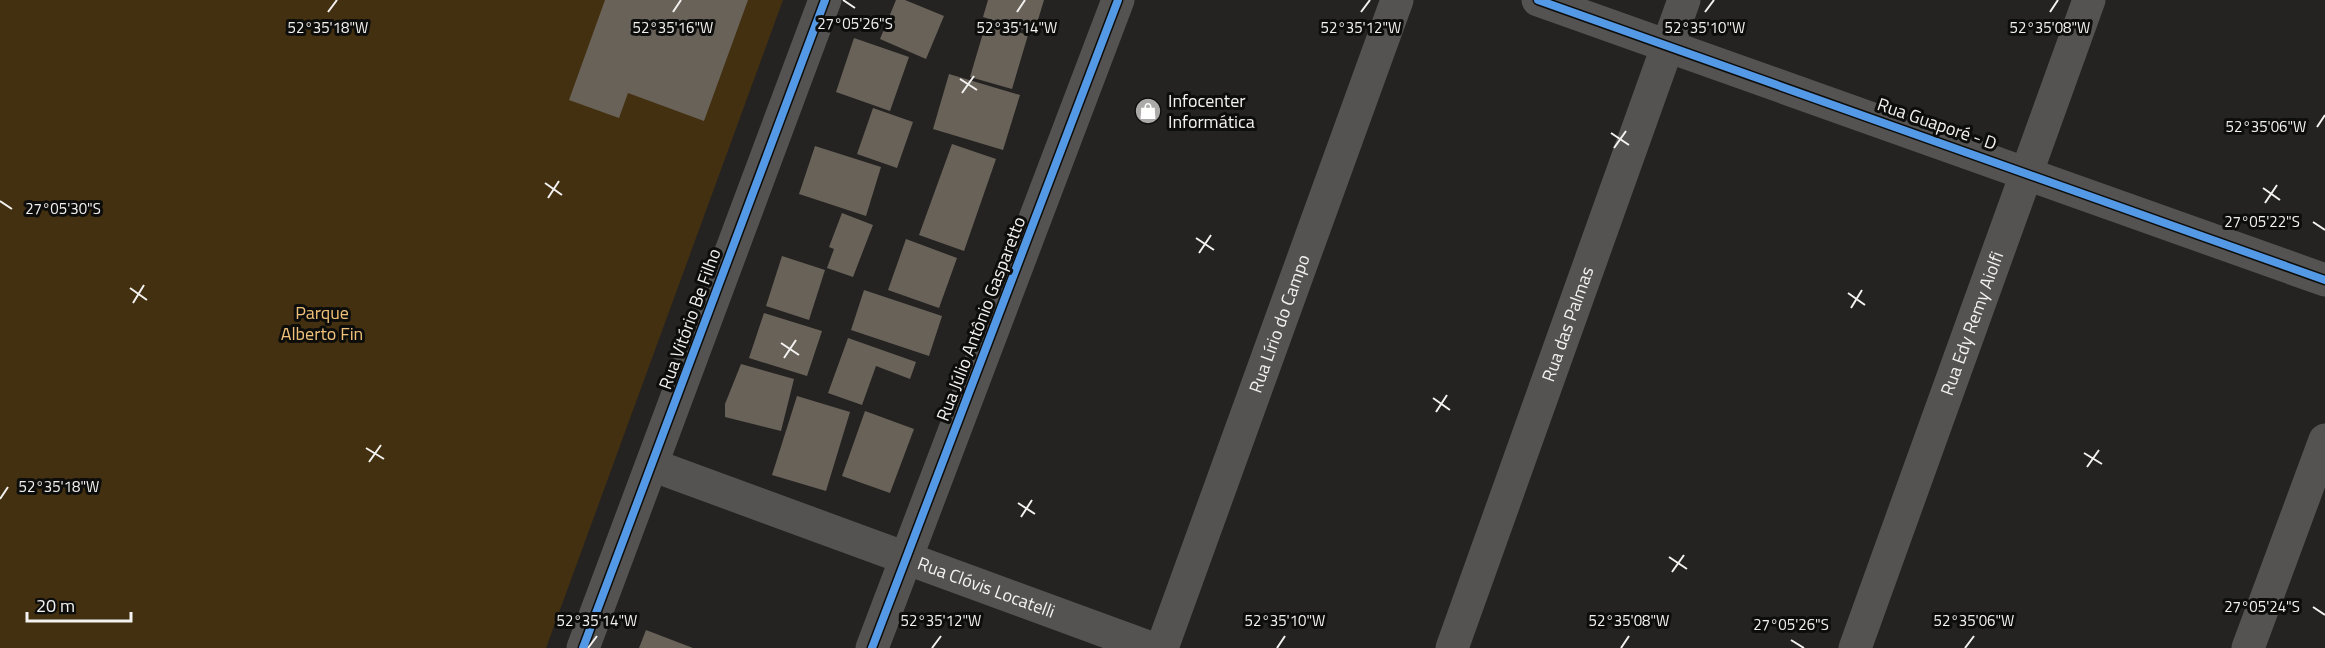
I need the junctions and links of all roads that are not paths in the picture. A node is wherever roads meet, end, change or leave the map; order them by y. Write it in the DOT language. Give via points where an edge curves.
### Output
graph roads {
  1 [pos="825,0"];
  2 [pos="1118,0"];
  3 [pos="1397,0"];
  4 [pos="1538,0"];
  5 [pos="1684,0"];
  6 [pos="2089,0"];
  7 [pos="1668,46"];
  8 [pos="2027,172"];
  9 [pos="2325,280"];
  10 [pos="2325,440"];
  11 [pos="652,465"];
  12 [pos="906,558"];
  13 [pos="584,648"];
  14 [pos="872,648"];
  15 [pos="1151,648"];
  16 [pos="1162,648"];
  17 [pos="1452,648"];
  18 [pos="1855,648"];
  19 [pos="2248,648"];
  1 -- 11 [label="street, Rua Vitório Be Filho"];
  2 -- 12 [label="street, Rua Júlio Antônio Gasparetto"];
  3 -- 16 [label="street, Rua Lírio do Campo"];
  4 -- 7 [label="street, Rua Guaporé - D"];
  5 -- 7 [label="street, Rua das Palmas"];
  6 -- 8 [label="street, Rua Edy Remy Aiolfi"];
  7 -- 8 [label="street, Rua Guaporé - D"];
  7 -- 17 [label="street, Rua das Palmas"];
  8 -- 9 [label="street, Rua Guaporé - D"];
  8 -- 18 [label="street, Rua Edy Remy Aiolfi"];
  10 -- 19 [label="street"];
  11 -- 12 [label="street, Rua Clóvis Locatelli"];
  11 -- 13 [label="street, Rua Vitório Be Filho"];
  12 -- 14 [label="street, Rua Júlio Antônio Gasparetto"];
  12 -- 15 [label="street, Rua Clóvis Locatelli"];
}
